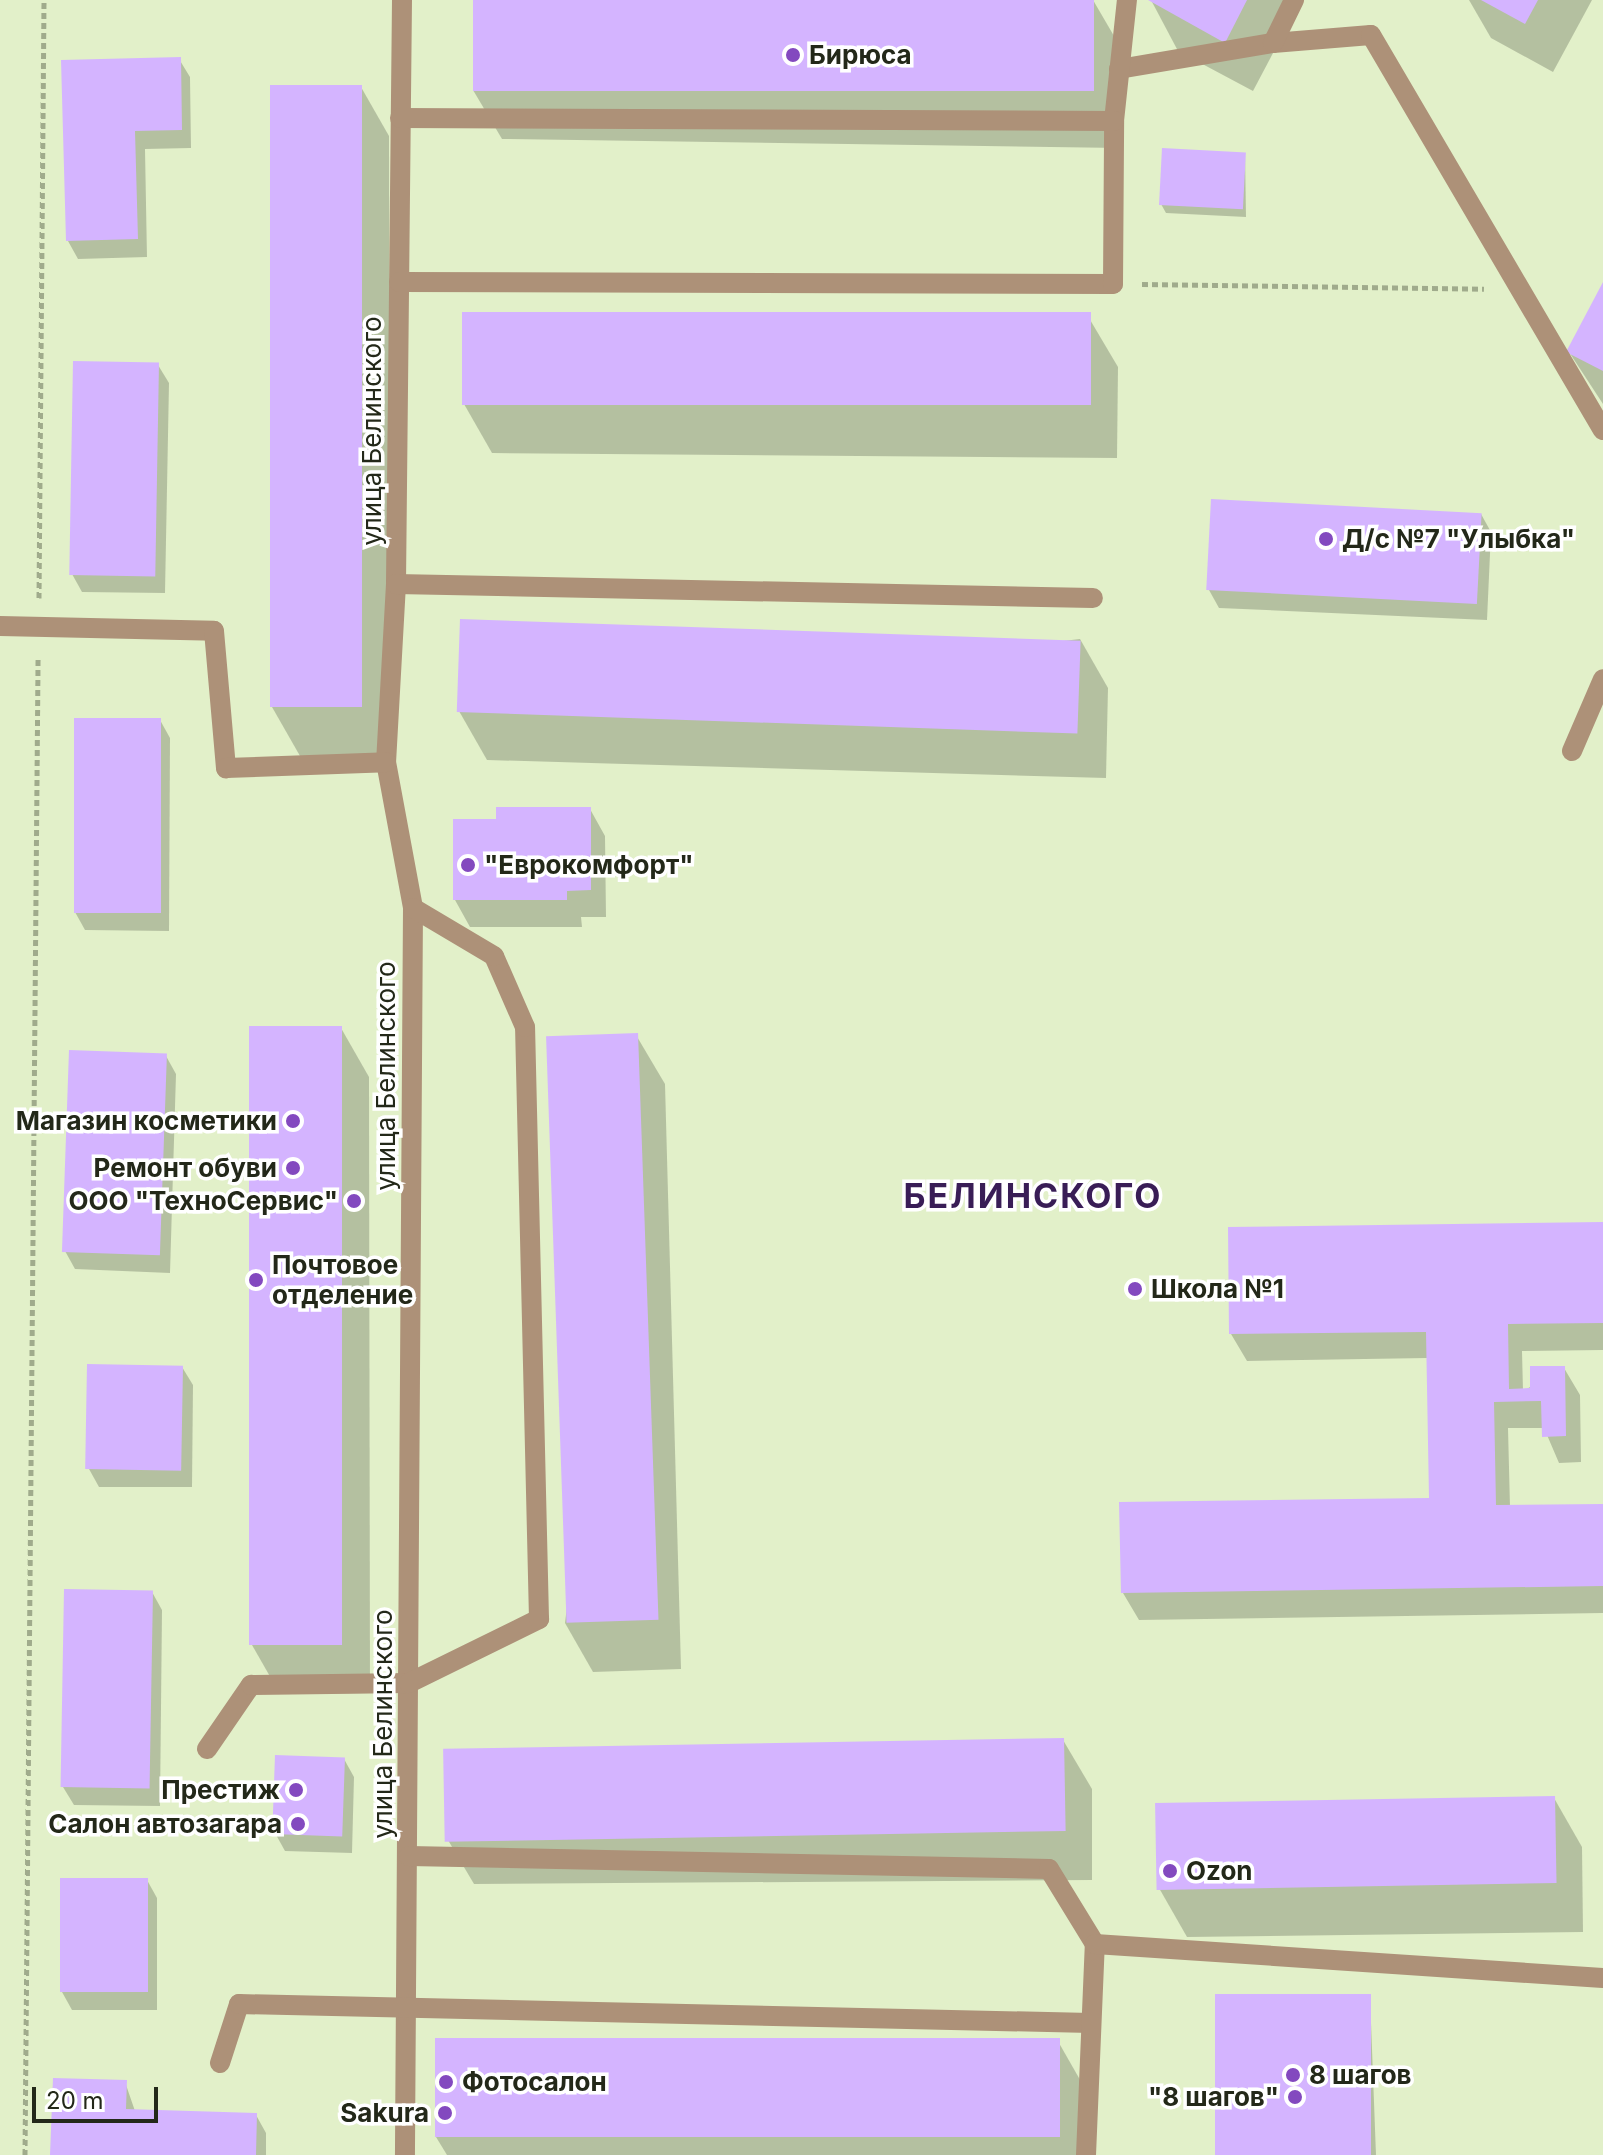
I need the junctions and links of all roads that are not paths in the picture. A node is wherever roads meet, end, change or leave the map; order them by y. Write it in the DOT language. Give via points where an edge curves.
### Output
graph roads {
  1 [pos="402,0"];
  2 [pos="1127,0"];
  3 [pos="1294,0"];
  4 [pos="1273,43"];
  5 [pos="1119,69"];
  6 [pos="400,118"];
  7 [pos="1114,121"];
  8 [pos="399,282"];
  9 [pos="1603,430"];
  10 [pos="396,584"];
  11 [pos="1093,598"];
  12 [pos="0,626"];
  13 [pos="1603,679"];
  14 [pos="1572,751"];
  15 [pos="386,762"];
  16 [pos="413,908"];
  17 [pos="409,1683"];
  18 [pos="207,1749"];
  19 [pos="409,1856"];
  20 [pos="1095,1944"];
  21 [pos="1603,1978"];
  22 [pos="408,2013"];
  23 [pos="1091,2023"];
  24 [pos="220,2063"];
  25 [pos="405,2155"];
  26 [pos="1086,2155"];
  1 -- 6 [label="street, улица Белинского"];
  2 -- 5 [label="street"];
  3 -- 4 [label="street"];
  4 -- 5 [label="street"];
  4 -- 9 [label="street" via="1371,35"];
  5 -- 7 [label="street"];
  6 -- 7 [label="street"];
  6 -- 8 [label="street, улица Белинского"];
  7 -- 8 [label="street" via="1113,284"];
  8 -- 10 [label="street, улица Белинского"];
  10 -- 11 [label="street"];
  10 -- 15 [label="street, улица Белинского"];
  12 -- 15 [label="street" via="214,631 226,768"];
  13 -- 14 [label="street"];
  15 -- 16 [label="street, улица Белинского"];
  16 -- 17 [label="street, улица Белинского"];
  16 -- 17 [label="street" via="494,956 525,1027 539,1619"];
  17 -- 18 [label="street" via="251,1685"];
  17 -- 19 [label="street, улица Белинского"];
  19 -- 20 [label="street" via="1049,1869"];
  19 -- 22 [label="street, улица Белинского"];
  20 -- 21 [label="street"];
  20 -- 23 [label="street"];
  22 -- 23 [label="street"];
  22 -- 24 [label="street" via="239,2004"];
  22 -- 25 [label="street, улица Белинского"];
  23 -- 26 [label="street"];
}
